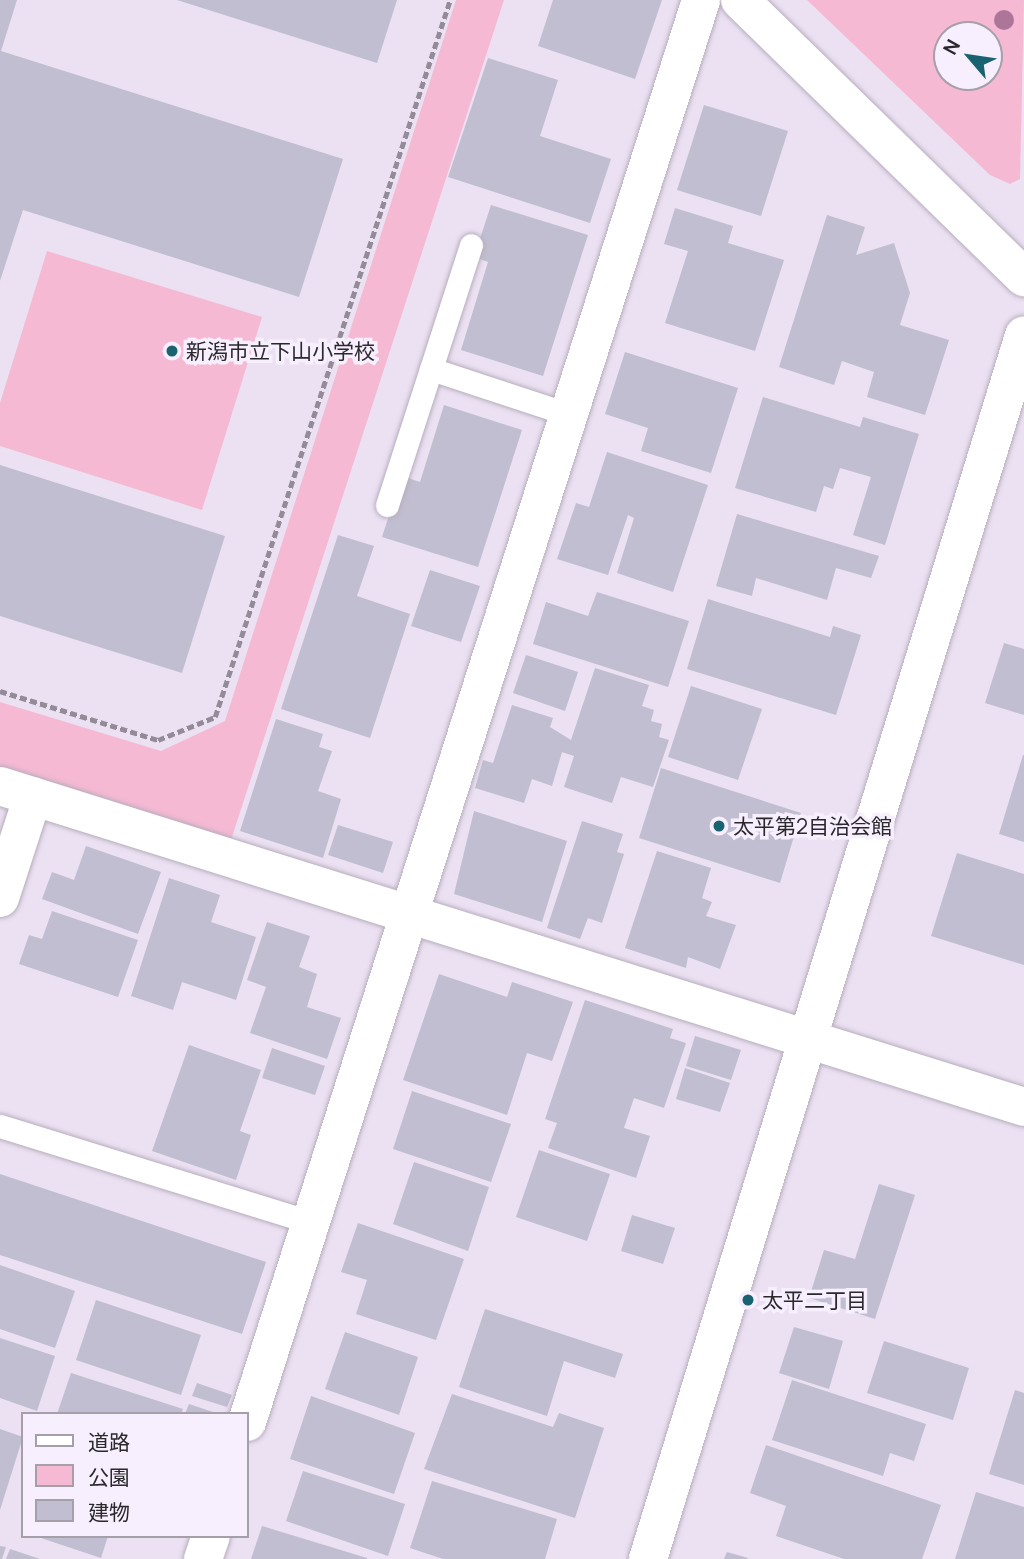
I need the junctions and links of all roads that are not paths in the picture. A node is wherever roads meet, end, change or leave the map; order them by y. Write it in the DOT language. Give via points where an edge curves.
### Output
graph roads {
  1 [pos="701,0"];
  2 [pos="740,0"];
  3 [pos="471,245"];
  4 [pos="1024,276"];
  5 [pos="1024,335"];
  6 [pos="430,369"];
  7 [pos="568,414"];
  8 [pos="387,505"];
  9 [pos="17,791"];
  10 [pos="0,898"];
  11 [pos="408,915"];
  12 [pos="810,1039"];
  13 [pos="1024,1107"];
  14 [pos="0,1126"];
  15 [pos="310,1222"];
  16 [pos="248,1419"];
  17 [pos="210,1538"];
  18 [pos="203,1559"];
  19 [pos="648,1559"];
  1 -- 7 [label="street"];
  2 -- 4 [label="street"];
  3 -- 6 [label="lane"];
  5 -- 12 [label="street"];
  6 -- 7 [label="lane"];
  6 -- 8 [label="lane"];
  7 -- 11 [label="street"];
  9 -- 10 [label="street"];
  9 -- 11 [label="street"];
  11 -- 12 [label="street"];
  11 -- 15 [label="street"];
  12 -- 13 [label="street"];
  12 -- 19 [label="street"];
  14 -- 15 [label="lane"];
  15 -- 16 [label="street"];
  17 -- 18 [label="street"];
}
